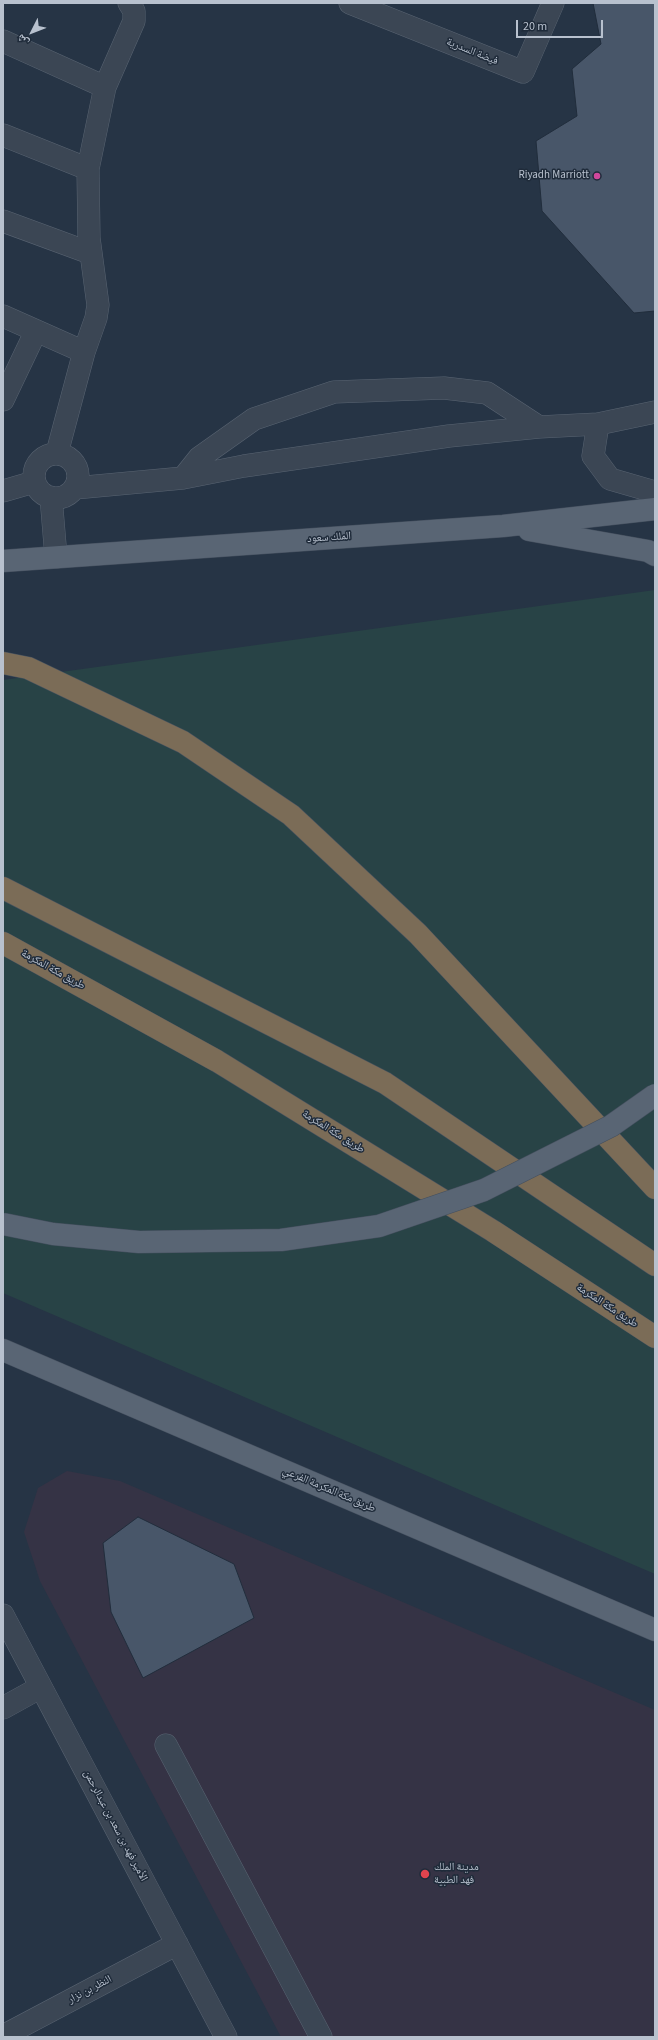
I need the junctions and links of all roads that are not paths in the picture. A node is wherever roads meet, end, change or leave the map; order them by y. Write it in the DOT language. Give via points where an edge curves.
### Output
graph roads {
  1 [pos="129,3"];
  2 [pos="350,3"];
  3 [pos="553,3"];
  4 [pos="3,41"];
  5 [pos="105,87"];
  6 [pos="3,135"];
  7 [pos="88,169"];
  8 [pos="3,221"];
  9 [pos="90,253"];
  10 [pos="3,316"];
  11 [pos="36,331"];
  12 [pos="84,352"];
  13 [pos="3,400"];
  14 [pos="655,412"];
  15 [pos="598,424"];
  16 [pos="539,427"];
  17 [pos="57,453"];
  18 [pos="183,478"];
  19 [pos="34,482"];
  20 [pos="75,488"];
  21 [pos="3,491"];
  22 [pos="655,492"];
  23 [pos="51,497"];
  24 [pos="655,509"];
  25 [pos="504,526"];
  26 [pos="655,555"];
  27 [pos="56,557"];
  28 [pos="3,561"];
  29 [pos="3,663"];
  30 [pos="3,888"];
  31 [pos="3,943"];
  32 [pos="655,1095"];
  33 [pos="655,1188"];
  34 [pos="3,1224"];
  35 [pos="655,1265"];
  36 [pos="655,1337"];
  37 [pos="3,1350"];
  38 [pos="3,1360"];
  39 [pos="33,1363"];
  40 [pos="3,1615"];
  41 [pos="655,1630"];
  42 [pos="41,1687"];
  43 [pos="3,1708"];
  44 [pos="166,1745"];
  45 [pos="177,1944"];
  46 [pos="3,2036"];
  47 [pos="226,2037"];
  48 [pos="321,2037"];
  1 -- 5 [label="street" via="134,11 134,21"];
  2 -- 3 [label="street, فيضة السدرية" via="523,72"];
  4 -- 5 [label="street"];
  5 -- 7 [label="street"];
  6 -- 7 [label="street"];
  7 -- 9 [label="street"];
  8 -- 9 [label="street"];
  9 -- 12 [label="street" via="98,305"];
  10 -- 11 [label="street"];
  11 -- 12 [label="street"];
  11 -- 13 [label="street"];
  12 -- 17 [label="street"];
  14 -- 15 [label="street"];
  15 -- 16 [label="street"];
  15 -- 22 [label="street" via="593,456 610,479"];
  16 -- 18 [label="street" via="449,436 244,466"];
  16 -- 18 [label="street" via="487,393 444,388 334,392 254,420 199,458"];
  17 -- 19 [label="street" via="40,460 35,467"];
  17 -- 20 [label="street" via="66,455 78,470"];
  18 -- 20 [label="street"];
  19 -- 21 [label="street"];
  19 -- 23 [label="street" via="43,494"];
  20 -- 23 [label="street" via="60,498"];
  23 -- 27 [label="street"];
  24 -- 25 [label="main road, الملك سعود"];
  25 -- 26 [label="main road"];
  25 -- 27 [label="main road, الملك سعود"];
  27 -- 28 [label="main road, الملك سعود"];
  29 -- 33 [label="highway" via="28,668 184,742 291,815 418,934"];
  30 -- 35 [label="highway" via="385,1083"];
  31 -- 36 [label="highway, طريق مكة المكرمة" via="217,1060 493,1232"];
  32 -- 34 [label="main road, bridge" via="611,1126 484,1190 379,1226 281,1240 139,1242 53,1234"];
  37 -- 39 [label="main road, طريق مكة المكرمة الفرعي"];
  38 -- 39 [label="street"];
  39 -- 41 [label="main road, طريق مكة المكرمة الفرعي"];
  40 -- 42 [label="street, الأمير فهد بن سعد بن عبدالرحمن"];
  42 -- 43 [label="street"];
  42 -- 45 [label="street, الأمير فهد بن سعد بن عبدالرحمن"];
  44 -- 48 [label="street"];
  45 -- 46 [label="street, النظر بن نزار"];
  45 -- 47 [label="street, الأمير فهد بن سعد بن عبدالرحمن"];
}
